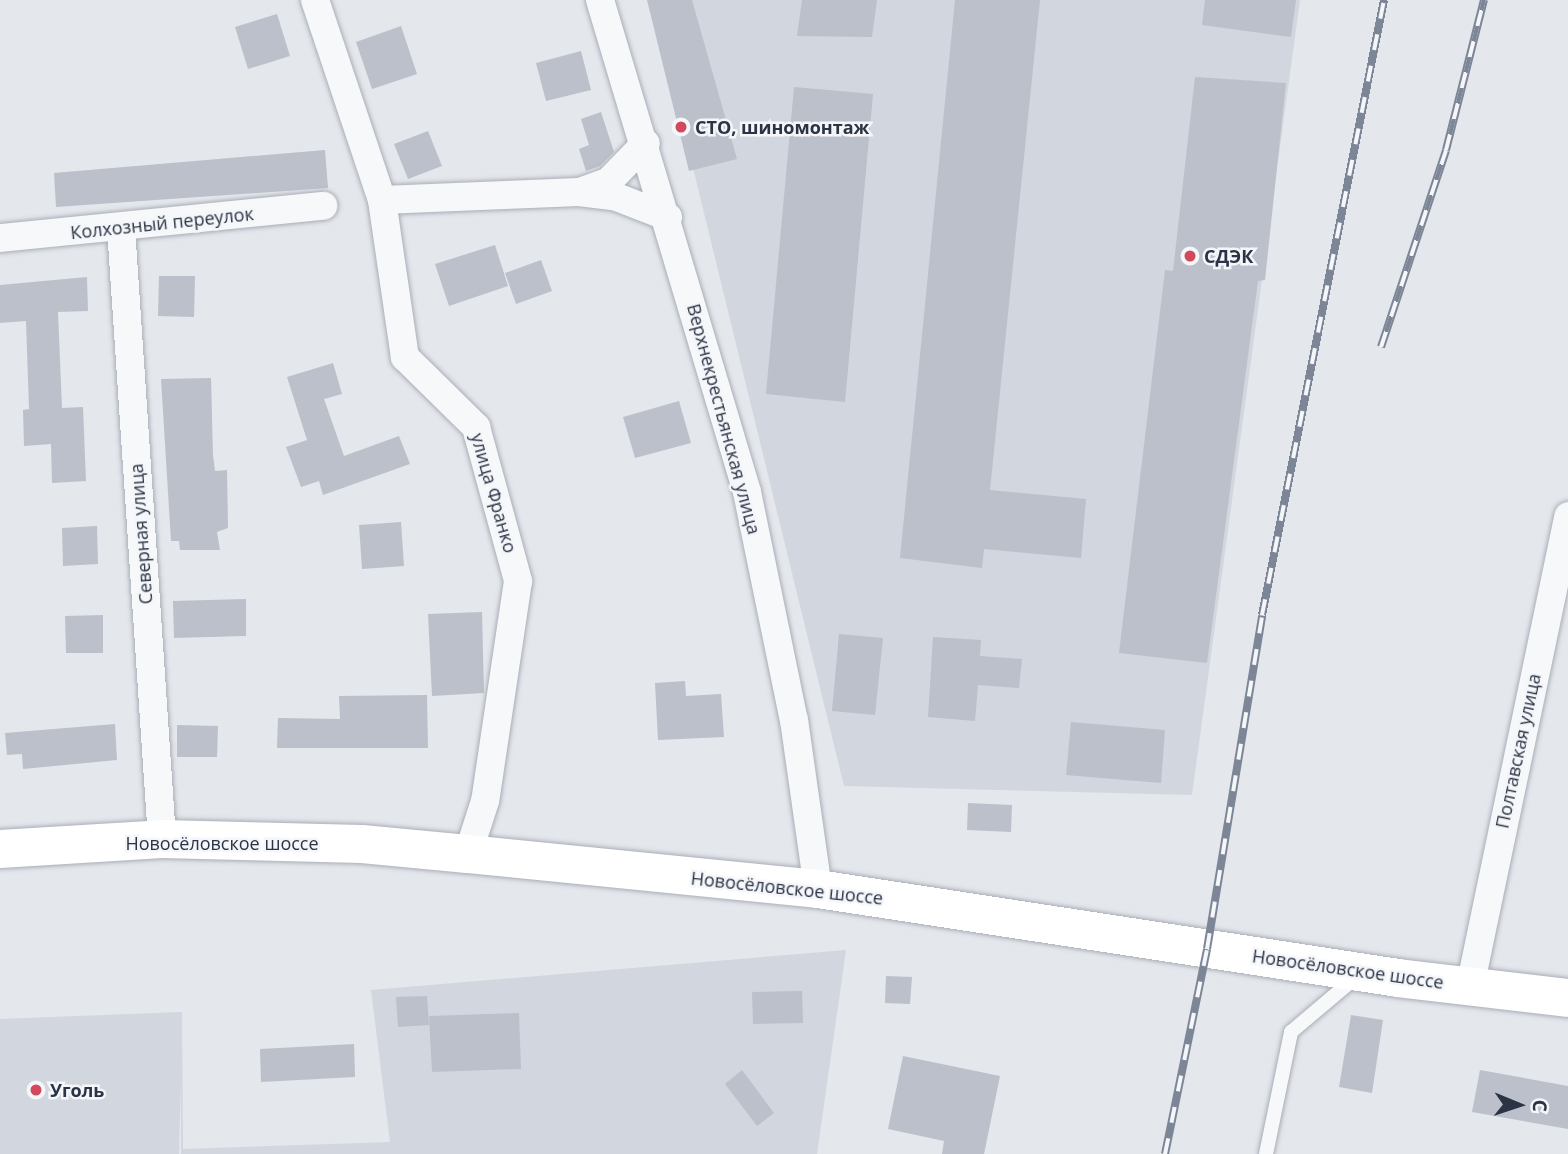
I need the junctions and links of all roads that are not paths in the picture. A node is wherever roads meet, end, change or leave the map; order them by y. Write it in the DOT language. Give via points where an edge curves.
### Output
graph roads {
  1 [pos="315,0"];
  2 [pos="600,0"];
  3 [pos="646,143"];
  4 [pos="579,192"];
  5 [pos="382,200"];
  6 [pos="323,206"];
  7 [pos="668,217"];
  8 [pos="121,228"];
  9 [pos="0,238"];
  10 [pos="1568,516"];
  11 [pos="162,839"];
  12 [pos="0,849"];
  13 [pos="468,854"];
  14 [pos="818,889"];
  15 [pos="1363,972"];
  16 [pos="1470,987"];
  17 [pos="1568,999"];
  18 [pos="1266,1154"];
  1 -- 5 [label="street, улица Франко"];
  2 -- 3 [label="street, Верхнекрестьянская улица"];
  3 -- 4 [label="street" via="608,182"];
  3 -- 7 [label="street, Верхнекрестьянская улица"];
  4 -- 5 [label="street"];
  4 -- 7 [label="street" via="614,196"];
  5 -- 13 [label="street, улица Франко" via="405,357 476,427 518,581 485,801"];
  6 -- 8 [label="street, Колхозный переулок"];
  7 -- 14 [label="street, Верхнекрестьянская улица" via="747,492 794,720"];
  8 -- 9 [label="street, Колхозный переулок"];
  8 -- 11 [label="street, Северная улица"];
  10 -- 16 [label="street, Полтавская улица"];
  11 -- 12 [label="main road, Новосёловское шоссе"];
  11 -- 13 [label="main road, Новосёловское шоссе" via="362,845"];
  13 -- 14 [label="main road, Новосёловское шоссе"];
  14 -- 15 [label="main road, Новосёловское шоссе"];
  15 -- 16 [label="main road, Новосёловское шоссе"];
  15 -- 18 [label="lane" via="1326,998 1292,1032"];
  16 -- 17 [label="main road, Новосёловское шоссе"];
}
